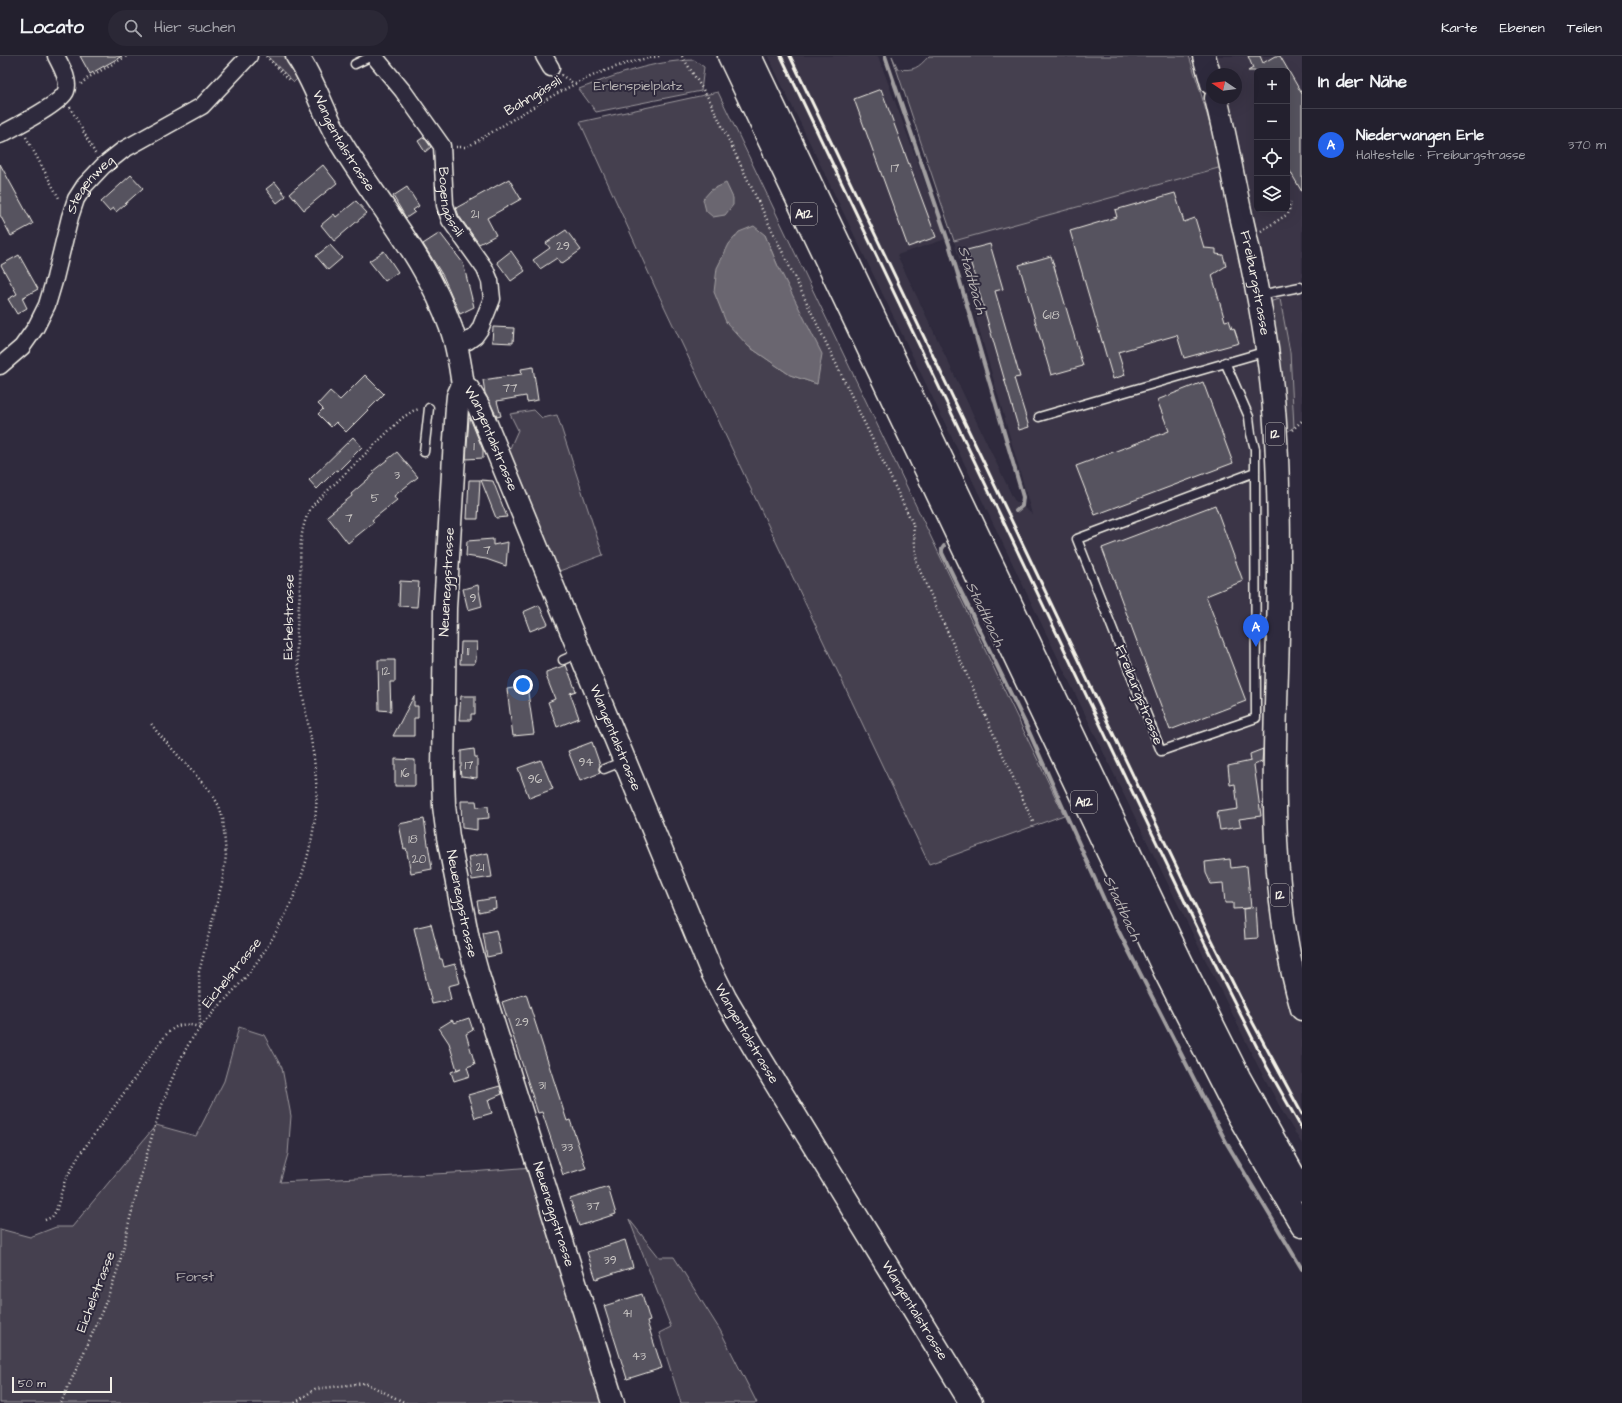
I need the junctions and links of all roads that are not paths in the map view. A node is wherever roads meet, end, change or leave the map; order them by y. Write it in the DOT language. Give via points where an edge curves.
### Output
graph roads {
  1 [pos="56,56"];
  2 [pos="249,56"];
  3 [pos="297,56"];
  4 [pos="373,56"];
  5 [pos="729,56"];
  6 [pos="750,56"];
  7 [pos="1204,56"];
  8 [pos="355,64"];
  9 [pos="1207,68"];
  10 [pos="1217,104"];
  11 [pos="3,137"];
  12 [pos="1300,287"];
  13 [pos="1259,296"];
  14 [pos="456,345"];
  15 [pos="1268,351"];
  16 [pos="1225,362"];
  17 [pos="0,366"];
  18 [pos="463,385"];
  19 [pos="429,408"];
  20 [pos="1039,417"];
  21 [pos="424,452"];
  22 [pos="1255,472"];
  23 [pos="624,761"];
  24 [pos="604,769"];
  25 [pos="1302,1009"];
  26 [pos="1302,1190"];
  27 [pos="1302,1226"];
  28 [pos="613,1403"];
  29 [pos="971,1403"];
  1 -- 11 [label="street" via="66,77 66,92"];
  2 -- 17 [label="street, Stegenweg" via="202,106 122,150 103,166 82,190 70,217 47,305 22,347"];
  3 -- 14 [label="main road, Wangentalstrasse" via="338,137 410,247 437,294"];
  4 -- 8 [label="lane"];
  4 -- 14 [label="street, Bogengässli" via="404,91 442,146 445,205 448,215 490,281 490,306 476,336"];
  5 -- 27 [label="main road, A12" via="1164,970 1225,1092"];
  6 -- 26 [label="main road, A12" via="1182,964 1256,1108"];
  7 -- 9 [label="main road"];
  10 -- 13 [label="main road, Freiburgstrasse / 12"];
  12 -- 13 [label="lane"];
  13 -- 15 [label="main road, Freiburgstrasse / 12"];
  14 -- 18 [label="main road, Wangentalstrasse"];
  15 -- 16 [label="lane, Freiburgstrasse"];
  15 -- 25 [label="main road, Freiburgstrasse / 12" via="1279,522 1275,784 1277,865 1288,952"];
  16 -- 20 [label="lane"];
  16 -- 22 [label="lane, Freiburgstrasse" via="1249,417 1255,448"];
  18 -- 23 [label="main road, Wangentalstrasse" via="480,407 571,656"];
  18 -- 28 [label="main road, Neueneggstrasse" via="457,406 445,608 443,774 448,837 477,972"];
  19 -- 21 [label="lane"];
  22 -- 22 [label="lane, Freiburgstrasse" via="1256,718 1161,751 1077,539"];
  23 -- 24 [label="lane"];
  23 -- 29 [label="main road, Wangentalstrasse" via="696,937 725,998"];
}
